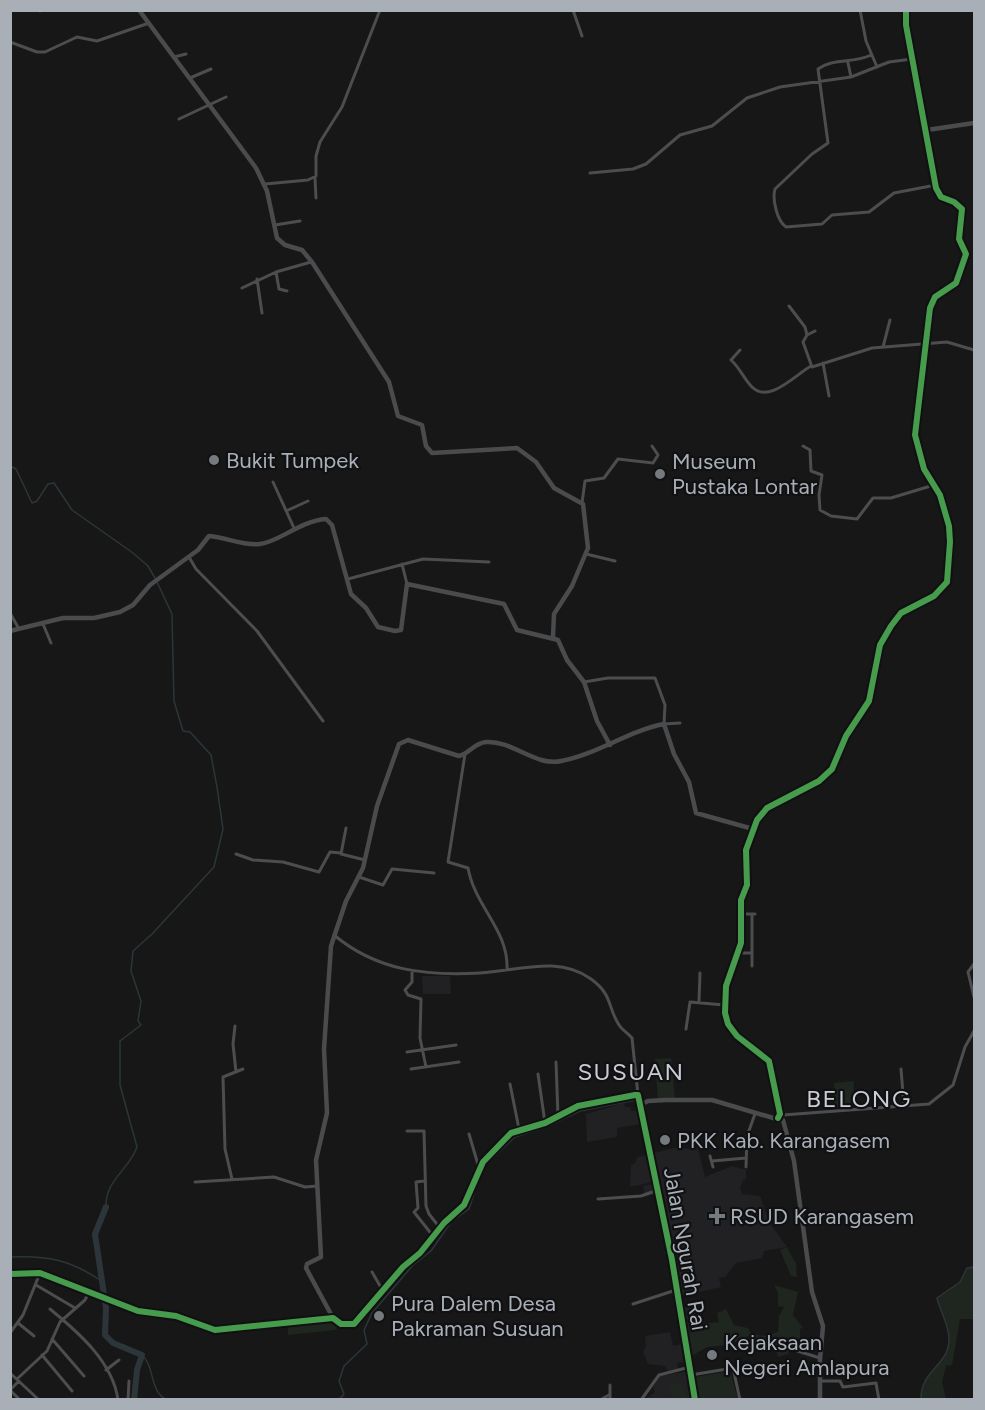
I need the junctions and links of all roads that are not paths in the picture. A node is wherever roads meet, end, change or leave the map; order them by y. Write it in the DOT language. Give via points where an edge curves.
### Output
graph roads {
  1 [pos="139,10"];
  2 [pos="380,10"];
  3 [pos="573,10"];
  4 [pos="860,10"];
  5 [pos="906,10"];
  6 [pos="149,23"];
  7 [pos="582,36"];
  8 [pos="10,42"];
  9 [pos="186,54"];
  10 [pos="871,55"];
  11 [pos="174,57"];
  12 [pos="914,59"];
  13 [pos="848,63"];
  14 [pos="877,67"];
  15 [pos="211,69"];
  16 [pos="851,77"];
  17 [pos="190,78"];
  18 [pos="819,83"];
  19 [pos="226,97"];
  20 [pos="211,103"];
  21 [pos="179,119"];
  22 [pos="975,123"];
  23 [pos="927,130"];
  24 [pos="590,173"];
  25 [pos="315,178"];
  26 [pos="265,184"];
  27 [pos="936,185"];
  28 [pos="316,198"];
  29 [pos="300,221"];
  30 [pos="273,225"];
  31 [pos="312,262"];
  32 [pos="276,272"];
  33 [pos="257,279"];
  34 [pos="242,288"];
  35 [pos="287,291"];
  36 [pos="789,306"];
  37 [pos="261,313"];
  38 [pos="890,320"];
  39 [pos="814,331"];
  40 [pos="807,334"];
  41 [pos="925,344"];
  42 [pos="883,347"];
  43 [pos="740,350"];
  44 [pos="975,350"];
  45 [pos="823,363"];
  46 [pos="811,366"];
  47 [pos="829,396"];
  48 [pos="652,446"];
  49 [pos="803,446"];
  50 [pos="273,482"];
  51 [pos="934,485"];
  52 [pos="308,501"];
  53 [pos="582,503"];
  54 [pos="286,512"];
  55 [pos="294,528"];
  56 [pos="586,554"];
  57 [pos="189,557"];
  58 [pos="615,561"];
  59 [pos="489,562"];
  60 [pos="402,564"];
  61 [pos="348,579"];
  62 [pos="407,584"];
  63 [pos="10,613"];
  64 [pos="43,624"];
  65 [pos="19,629"];
  66 [pos="10,631"];
  67 [pos="554,638"];
  68 [pos="51,643"];
  69 [pos="584,682"];
  70 [pos="323,721"];
  71 [pos="680,723"];
  72 [pos="664,724"];
  73 [pos="610,745"];
  74 [pos="465,754"];
  75 [pos="346,828"];
  76 [pos="753,830"];
  77 [pos="341,853"];
  78 [pos="236,854"];
  79 [pos="365,860"];
  80 [pos="434,873"];
  81 [pos="359,877"];
  82 [pos="741,914"];
  83 [pos="334,934"];
  84 [pos="736,952"];
  85 [pos="752,954"];
  86 [pos="975,964"];
  87 [pos="752,966"];
  88 [pos="507,970"];
  89 [pos="412,972"];
  90 [pos="700,973"];
  91 [pos="975,997"];
  92 [pos="699,1002"];
  93 [pos="724,1005"];
  94 [pos="235,1026"];
  95 [pos="686,1029"];
  96 [pos="975,1031"];
  97 [pos="456,1045"];
  98 [pos="423,1049"];
  99 [pos="407,1052"];
  100 [pos="459,1062"];
  101 [pos="556,1062"];
  102 [pos="426,1067"];
  103 [pos="243,1069"];
  104 [pos="411,1069"];
  105 [pos="901,1069"];
  106 [pos="236,1072"];
  107 [pos="538,1074"];
  108 [pos="510,1084"];
  109 [pos="638,1095"];
  110 [pos="648,1101"];
  111 [pos="640,1105"];
  112 [pos="904,1106"];
  113 [pos="755,1114"];
  114 [pos="558,1116"];
  115 [pos="782,1117"];
  116 [pos="545,1123"];
  117 [pos="519,1130"];
  118 [pos="407,1131"];
  119 [pos="469,1134"];
  120 [pos="710,1155"];
  121 [pos="746,1158"];
  122 [pos="712,1161"];
  123 [pos="713,1167"];
  124 [pos="746,1167"];
  125 [pos="479,1168"];
  126 [pos="232,1179"];
  127 [pos="424,1181"];
  128 [pos="195,1182"];
  129 [pos="317,1186"];
  130 [pos="658,1190"];
  131 [pos="598,1199"];
  132 [pos="440,1228"];
  133 [pos="434,1237"];
  134 [pos="372,1272"];
  135 [pos="40,1273"];
  136 [pos="10,1274"];
  137 [pos="36,1285"];
  138 [pos="676,1290"];
  139 [pos="382,1291"];
  140 [pos="92,1293"];
  141 [pos="633,1304"];
  142 [pos="75,1308"];
  143 [pos="50,1309"];
  144 [pos="333,1318"];
  145 [pos="62,1319"];
  146 [pos="18,1323"];
  147 [pos="10,1333"];
  148 [pos="34,1336"];
  149 [pos="52,1339"];
  150 [pos="791,1349"];
  151 [pos="42,1355"];
  152 [pos="820,1358"];
  153 [pos="118,1360"];
  154 [pos="690,1367"];
  155 [pos="106,1370"];
  156 [pos="10,1373"];
  157 [pos="691,1375"];
  158 [pos="84,1376"];
  159 [pos="18,1380"];
  160 [pos="129,1382"];
  161 [pos="820,1382"];
  162 [pos="610,1385"];
  163 [pos="72,1391"];
  164 [pos="609,1397"];
  165 [pos="20,1400"];
  166 [pos="39,1400"];
  167 [pos="118,1400"];
  168 [pos="128,1400"];
  169 [pos="600,1400"];
  170 [pos="641,1400"];
  171 [pos="695,1400"];
  172 [pos="740,1400"];
  173 [pos="820,1400"];
  174 [pos="879,1400"];
  1 -- 6 [label="street"];
  2 -- 25 [label="street" via="342,107 320,142"];
  3 -- 7 [label="street"];
  4 -- 10 [label="street"];
  5 -- 12 [label="street"];
  6 -- 8 [label="street" via="97,41 77,37 45,52"];
  6 -- 11 [label="street"];
  9 -- 11 [label="street"];
  10 -- 13 [label="street"];
  10 -- 14 [label="street"];
  11 -- 17 [label="street"];
  12 -- 14 [label="street"];
  12 -- 23 [label="street"];
  13 -- 16 [label="street"];
  13 -- 18 [label="street" via="818,68"];
  14 -- 16 [label="street"];
  15 -- 17 [label="street"];
  16 -- 18 [label="street"];
  17 -- 20 [label="street"];
  18 -- 24 [label="street" via="780,87 743,100 712,126 677,137 646,164"];
  18 -- 27 [label="street" via="828,143 775,189 774,201 783,226 819,224 832,215 869,212 894,193"];
  19 -- 20 [label="street"];
  20 -- 21 [label="street"];
  20 -- 26 [label="street"];
  22 -- 23 [label="street"];
  23 -- 27 [label="street"];
  25 -- 26 [label="street"];
  25 -- 28 [label="street"];
  26 -- 30 [label="street"];
  27 -- 41 [label="street" via="941,197 962,209 959,239 966,254 956,283 933,300"];
  29 -- 30 [label="street"];
  30 -- 31 [label="street" via="279,242 302,250"];
  31 -- 32 [label="street"];
  31 -- 53 [label="street" via="389,382 396,414 422,425 430,452 518,448 532,458 554,488"];
  32 -- 33 [label="street"];
  32 -- 35 [label="street" via="279,289"];
  33 -- 34 [label="street"];
  33 -- 37 [label="street"];
  36 -- 40 [label="street"];
  38 -- 42 [label="street"];
  39 -- 40 [label="street"];
  40 -- 46 [label="street" via="804,347"];
  41 -- 42 [label="street"];
  41 -- 44 [label="street" via="954,343"];
  41 -- 51 [label="street" via="915,435 924,469"];
  42 -- 45 [label="street"];
  43 -- 46 [label="street" via="731,360 753,388 763,393 771,392"];
  45 -- 46 [label="street"];
  45 -- 47 [label="street"];
  48 -- 53 [label="street" via="658,455 653,463 618,459 604,478 585,481"];
  49 -- 51 [label="street" via="810,450 811,471 822,475 820,510 831,516 857,519 873,498 891,498"];
  50 -- 54 [label="street"];
  51 -- 76 [label="street" via="950,531 945,587 901,613 891,626 880,645 869,701 846,736 832,769 819,781 767,808"];
  52 -- 54 [label="street"];
  53 -- 56 [label="street"];
  54 -- 55 [label="street"];
  55 -- 57 [label="street" via="262,544 233,543 212,536"];
  55 -- 61 [label="street" via="318,520 330,521"];
  56 -- 58 [label="street"];
  56 -- 67 [label="street" via="554,614"];
  57 -- 64 [label="street" via="120,612"];
  57 -- 70 [label="street" via="257,631"];
  59 -- 60 [label="street" via="432,558"];
  60 -- 61 [label="street"];
  60 -- 62 [label="street"];
  61 -- 62 [label="street" via="353,597 376,624 395,631 402,626"];
  62 -- 67 [label="street" via="500,602 508,608 517,630"];
  63 -- 65 [label="street"];
  64 -- 65 [label="street"];
  64 -- 68 [label="street"];
  65 -- 66 [label="street"];
  67 -- 69 [label="street"];
  69 -- 72 [label="street" via="655,678 664,705"];
  69 -- 73 [label="street"];
  71 -- 72 [label="street"];
  72 -- 73 [label="street" via="637,730"];
  72 -- 76 [label="street" via="690,786 696,813"];
  73 -- 74 [label="street" via="559,762 492,742 476,744"];
  74 -- 79 [label="street" via="450,755 408,740 399,744 377,806"];
  74 -- 88 [label="street" via="448,862 468,868 477,898 506,946"];
  75 -- 77 [label="street"];
  76 -- 82 [label="street" via="745,856 747,885"];
  77 -- 78 [label="street" via="330,852 319,872"];
  77 -- 79 [label="street"];
  79 -- 81 [label="street"];
  80 -- 81 [label="street" via="392,869 383,885"];
  81 -- 83 [label="street"];
  82 -- 84 [label="street" via="741,943"];
  82 -- 85 [label="street" via="753,914"];
  83 -- 89 [label="street" via="372,960"];
  83 -- 129 [label="street" via="324,1049 327,1113 316,1161"];
  84 -- 85 [label="street"];
  84 -- 93 [label="street"];
  85 -- 87 [label="street"];
  86 -- 91 [label="street" via="968,972"];
  88 -- 89 [label="street"];
  88 -- 109 [label="street" via="558,965 584,974 602,988 611,1000 618,1024 632,1038"];
  89 -- 98 [label="street" via="412,982 405,990 410,996 421,998"];
  90 -- 92 [label="street"];
  92 -- 93 [label="street"];
  92 -- 95 [label="street" via="689,1003"];
  93 -- 115 [label="street" via="731,1029 769,1061"];
  94 -- 106 [label="street"];
  96 -- 112 [label="street" via="950,1088 929,1104"];
  97 -- 98 [label="street"];
  98 -- 99 [label="street"];
  98 -- 102 [label="street"];
  100 -- 102 [label="street"];
  101 -- 114 [label="street"];
  102 -- 104 [label="street"];
  103 -- 106 [label="street"];
  105 -- 112 [label="street"];
  106 -- 126 [label="street" via="223,1077 225,1149"];
  107 -- 116 [label="street"];
  108 -- 117 [label="street"];
  109 -- 110 [label="street"];
  109 -- 111 [label="street, Jalan Ngurah Rai"];
  109 -- 114 [label="street" via="584,1104"];
  110 -- 111 [label="street"];
  110 -- 113 [label="street" via="712,1100"];
  111 -- 130 [label="street, Jalan Ngurah Rai"];
  112 -- 115 [label="street"];
  113 -- 115 [label="street"];
  113 -- 121 [label="street" via="747,1136"];
  114 -- 116 [label="street"];
  115 -- 152 [label="street" via="794,1161 811,1287 824,1326"];
  116 -- 117 [label="street"];
  117 -- 125 [label="street" via="508,1135"];
  118 -- 127 [label="street" via="424,1131"];
  119 -- 125 [label="street"];
  120 -- 122 [label="street"];
  121 -- 122 [label="street"];
  121 -- 124 [label="street"];
  122 -- 123 [label="street"];
  125 -- 132 [label="street" via="467,1201"];
  126 -- 128 [label="street"];
  126 -- 129 [label="street" via="274,1177 305,1187"];
  127 -- 132 [label="street" via="427,1211"];
  127 -- 133 [label="street" via="416,1182 418,1208 414,1212"];
  129 -- 144 [label="street" via="321,1257 307,1264 306,1269"];
  130 -- 131 [label="street" via="641,1196"];
  130 -- 138 [label="street, Jalan Ngurah Rai"];
  132 -- 133 [label="street"];
  133 -- 139 [label="street"];
  134 -- 139 [label="street"];
  135 -- 136 [label="street"];
  135 -- 137 [label="street"];
  135 -- 140 [label="street"];
  137 -- 142 [label="street"];
  137 -- 146 [label="street"];
  138 -- 141 [label="street"];
  138 -- 154 [label="street, Jalan Ngurah Rai"];
  139 -- 144 [label="street" via="356,1323 341,1324"];
  140 -- 142 [label="street"];
  140 -- 144 [label="street" via="145,1313 176,1316 214,1330"];
  142 -- 145 [label="street"];
  143 -- 145 [label="street"];
  145 -- 149 [label="street"];
  145 -- 155 [label="street" via="84,1337"];
  146 -- 147 [label="street"];
  146 -- 148 [label="street"];
  149 -- 151 [label="street"];
  149 -- 158 [label="street"];
  150 -- 152 [label="street"];
  151 -- 159 [label="street"];
  151 -- 163 [label="street"];
  152 -- 161 [label="street"];
  153 -- 155 [label="street"];
  154 -- 157 [label="street, Jalan Ngurah Rai"];
  154 -- 170 [label="street" via="659,1375"];
  155 -- 167 [label="street" via="116,1383"];
  156 -- 159 [label="street"];
  157 -- 171 [label="street, Jalan Ngurah Rai"];
  157 -- 172 [label="street" via="733,1368"];
  159 -- 165 [label="street" via="10,1390"];
  159 -- 166 [label="street"];
  160 -- 168 [label="street"];
  161 -- 173 [label="street"];
  161 -- 174 [label="street" via="840,1381 843,1387 876,1383"];
  162 -- 164 [label="street"];
  164 -- 169 [label="street"];
}
